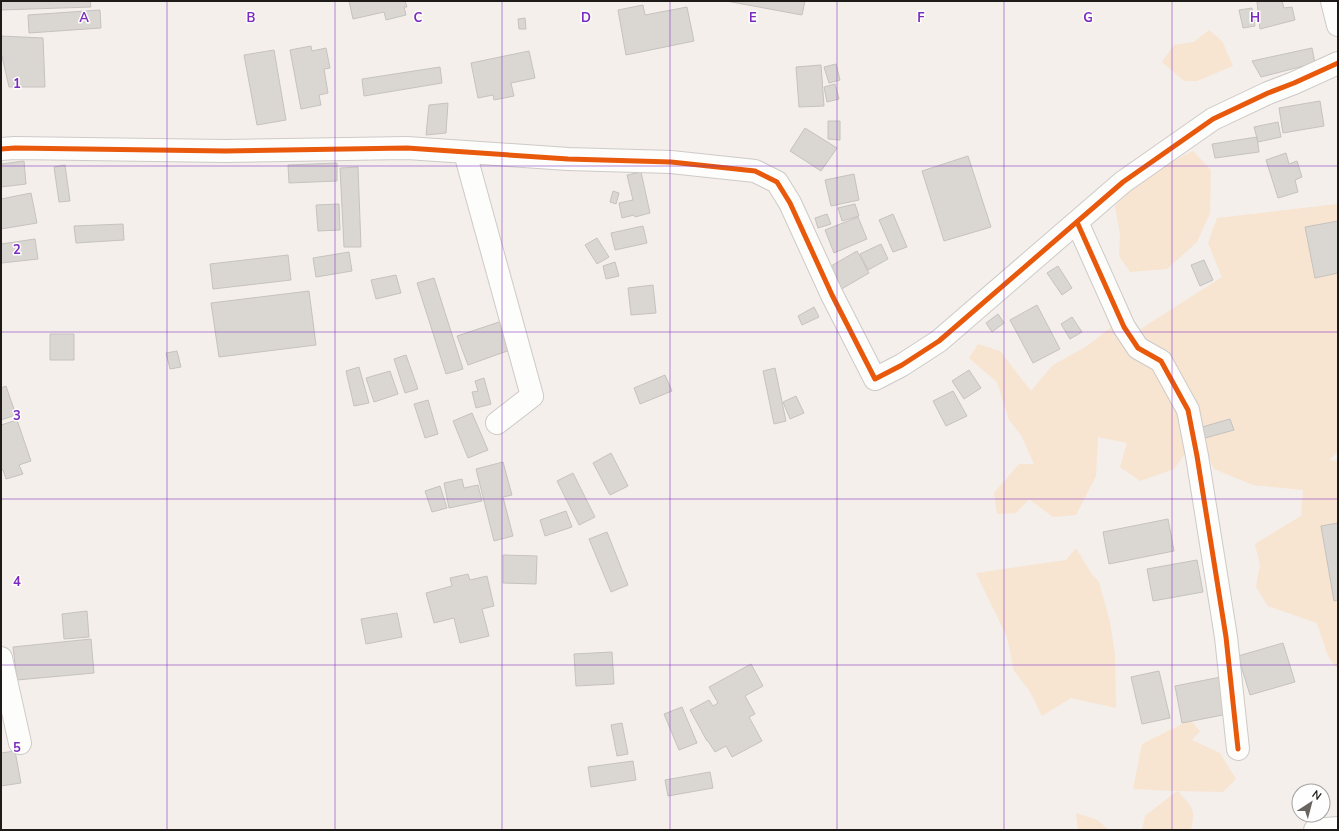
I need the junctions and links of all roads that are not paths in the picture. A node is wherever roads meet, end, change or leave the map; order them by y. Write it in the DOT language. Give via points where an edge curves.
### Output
graph roads {
  1 [pos="1332,1"];
  2 [pos="1338,25"];
  3 [pos="1338,63"];
  4 [pos="1,150"];
  5 [pos="465,153"];
  6 [pos="1077,222"];
  7 [pos="497,423"];
  8 [pos="1,658"];
  9 [pos="20,742"];
  10 [pos="1238,748"];
  11 [pos="1338,828"];
  12 [pos="1315,830"];
  1 -- 2 [label="street"];
  3 -- 6 [label="street" via="1213,119 1122,182"];
  4 -- 5 [label="street" via="15,148 225,151 407,148"];
  5 -- 6 [label="street" via="671,162 755,171 777,182 790,202 875,379 939,341"];
  5 -- 7 [label="street" via="532,396"];
  6 -- 10 [label="street" via="1124,327 1138,348 1161,361 1188,410 1226,637"];
  8 -- 9 [label="street"];
  11 -- 12 [label="street"];
}
